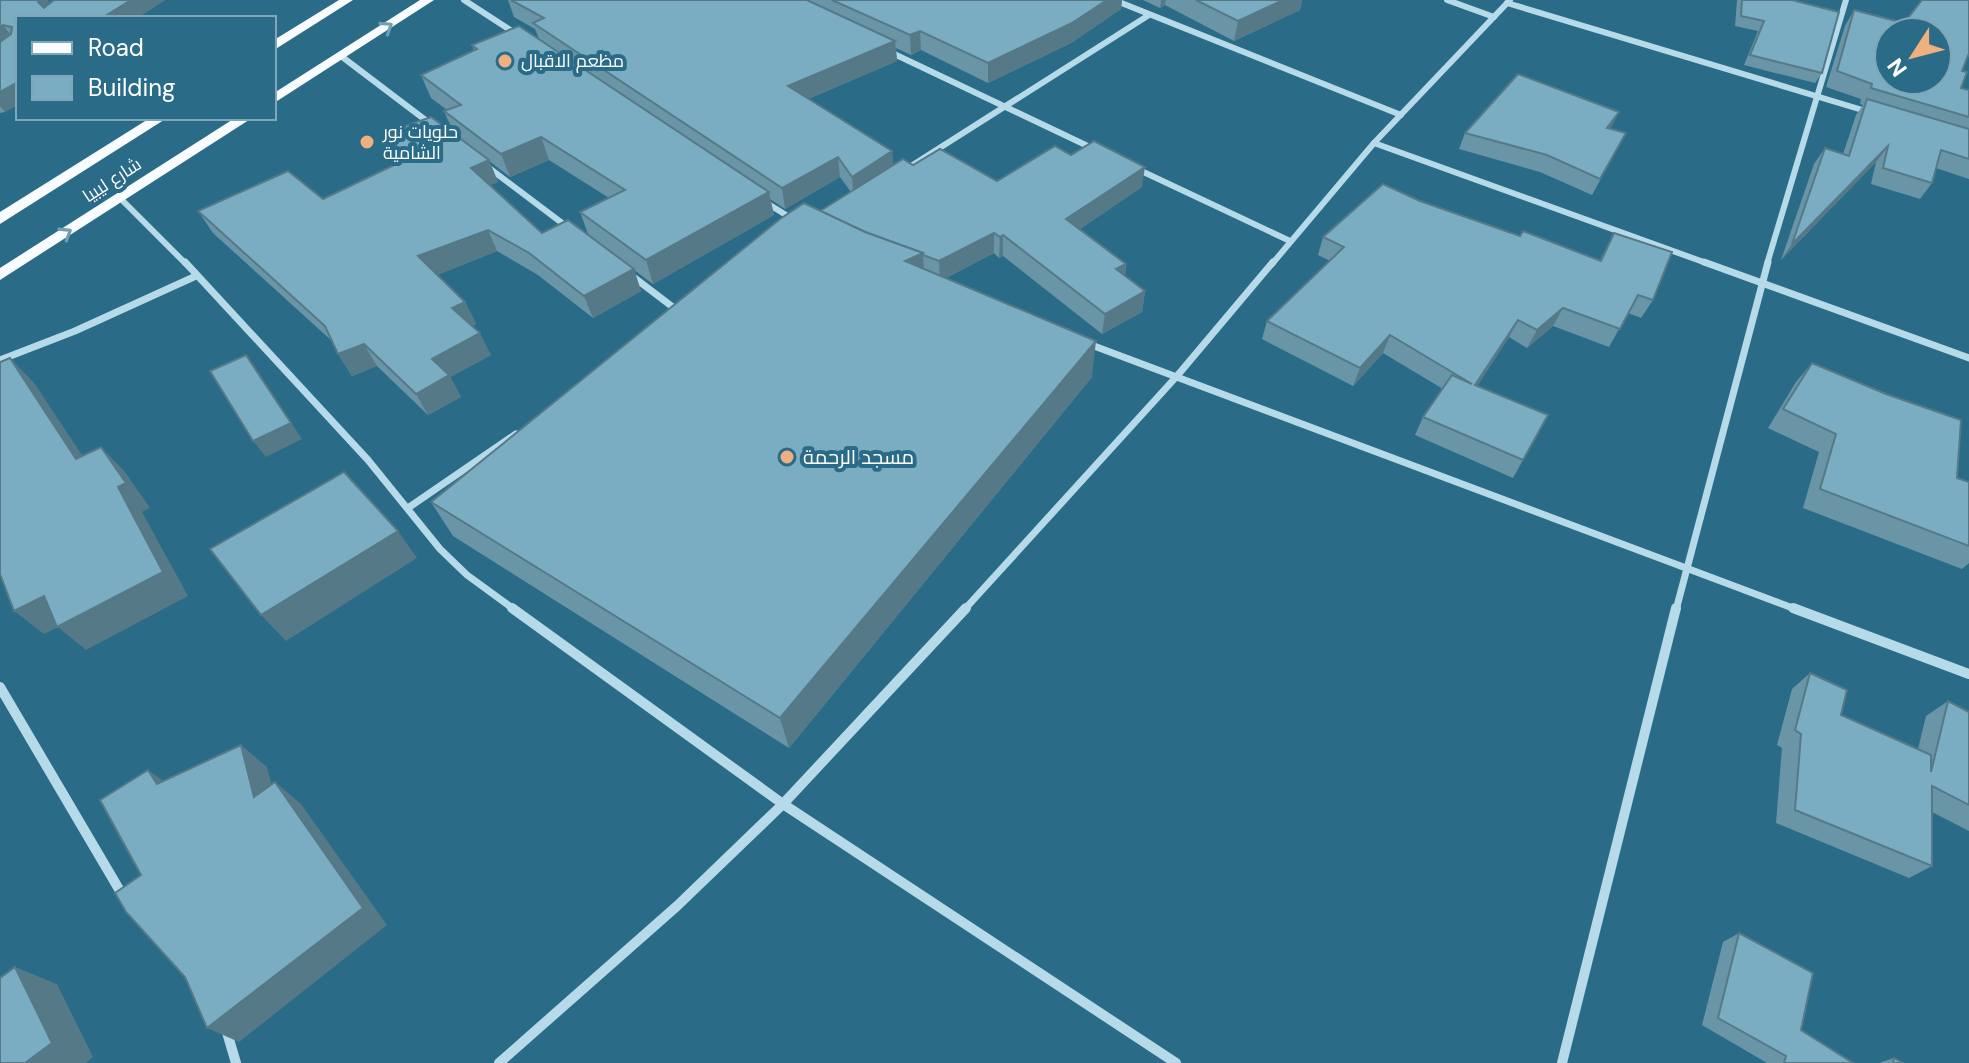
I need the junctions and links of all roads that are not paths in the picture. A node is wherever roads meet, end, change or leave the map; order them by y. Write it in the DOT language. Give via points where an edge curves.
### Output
graph roads {
  1 [pos="347,0"];
  2 [pos="428,0"];
  3 [pos="464,0"];
  4 [pos="1114,0"];
  5 [pos="1447,0"];
  6 [pos="1846,0"];
  7 [pos="1509,2"];
  8 [pos="1149,15"];
  9 [pos="1494,17"];
  10 [pos="522,38"];
  11 [pos="276,45"];
  12 [pos="877,46"];
  13 [pos="341,56"];
  14 [pos="1821,97"];
  15 [pos="276,98"];
  16 [pos="1004,107"];
  17 [pos="1401,115"];
  18 [pos="1880,115"];
  19 [pos="157,120"];
  20 [pos="242,120"];
  21 [pos="443,133"];
  22 [pos="1374,143"];
  23 [pos="1104,154"];
  24 [pos="481,162"];
  25 [pos="1133,167"];
  26 [pos="899,173"];
  27 [pos="120,198"];
  28 [pos="759,198"];
  29 [pos="0,219"];
  30 [pos="799,224"];
  31 [pos="583,239"];
  32 [pos="1290,241"];
  33 [pos="621,268"];
  34 [pos="0,275"];
  35 [pos="196,276"];
  36 [pos="1761,284"];
  37 [pos="685,316"];
  38 [pos="1073,338"];
  39 [pos="1969,358"];
  40 [pos="0,360"];
  41 [pos="1177,376"];
  42 [pos="521,430"];
  43 [pos="408,508"];
  44 [pos="1684,567"];
  45 [pos="1969,674"];
  46 [pos="0,687"];
  47 [pos="783,804"];
  48 [pos="133,911"];
  49 [pos="223,1021"];
  50 [pos="236,1063"];
  51 [pos="499,1063"];
  52 [pos="1176,1063"];
  53 [pos="1562,1063"];
  1 -- 11 [label="main road"];
  13 -- 2 [label="main road, one-way"];
  3 -- 10 [label="street"];
  4 -- 8 [label="street"];
  5 -- 9 [label="street"];
  6 -- 14 [label="street"];
  7 -- 9 [label="street"];
  7 -- 14 [label="street"];
  8 -- 16 [label="street"];
  8 -- 17 [label="street"];
  9 -- 17 [label="street"];
  12 -- 16 [label="street"];
  13 -- 15 [label="main road"];
  13 -- 21 [label="street"];
  14 -- 18 [label="street"];
  14 -- 36 [label="street"];
  16 -- 23 [label="street"];
  16 -- 26 [label="street"];
  17 -- 22 [label="street"];
  19 -- 29 [label="main road, شارع ليبيا"];
  20 -- 27 [label="main road, شارع ليبيا"];
  22 -- 32 [label="street"];
  22 -- 36 [label="street"];
  24 -- 31 [label="street"];
  25 -- 32 [label="street"];
  34 -- 27 [label="main road, شارع ليبيا, one-way"];
  27 -- 35 [label="street"];
  28 -- 30 [label="street"];
  32 -- 41 [label="street"];
  33 -- 37 [label="street"];
  35 -- 40 [label="street"];
  35 -- 43 [label="street"];
  36 -- 39 [label="street"];
  36 -- 44 [label="street"];
  38 -- 41 [label="street"];
  41 -- 44 [label="street"];
  41 -- 47 [label="street"];
  42 -- 43 [label="street"];
  43 -- 47 [label="street" via="467,575"];
  44 -- 45 [label="street"];
  44 -- 53 [label="street"];
  46 -- 48 [label="street"];
  47 -- 51 [label="street"];
  47 -- 52 [label="street"];
  49 -- 50 [label="street"];
}
